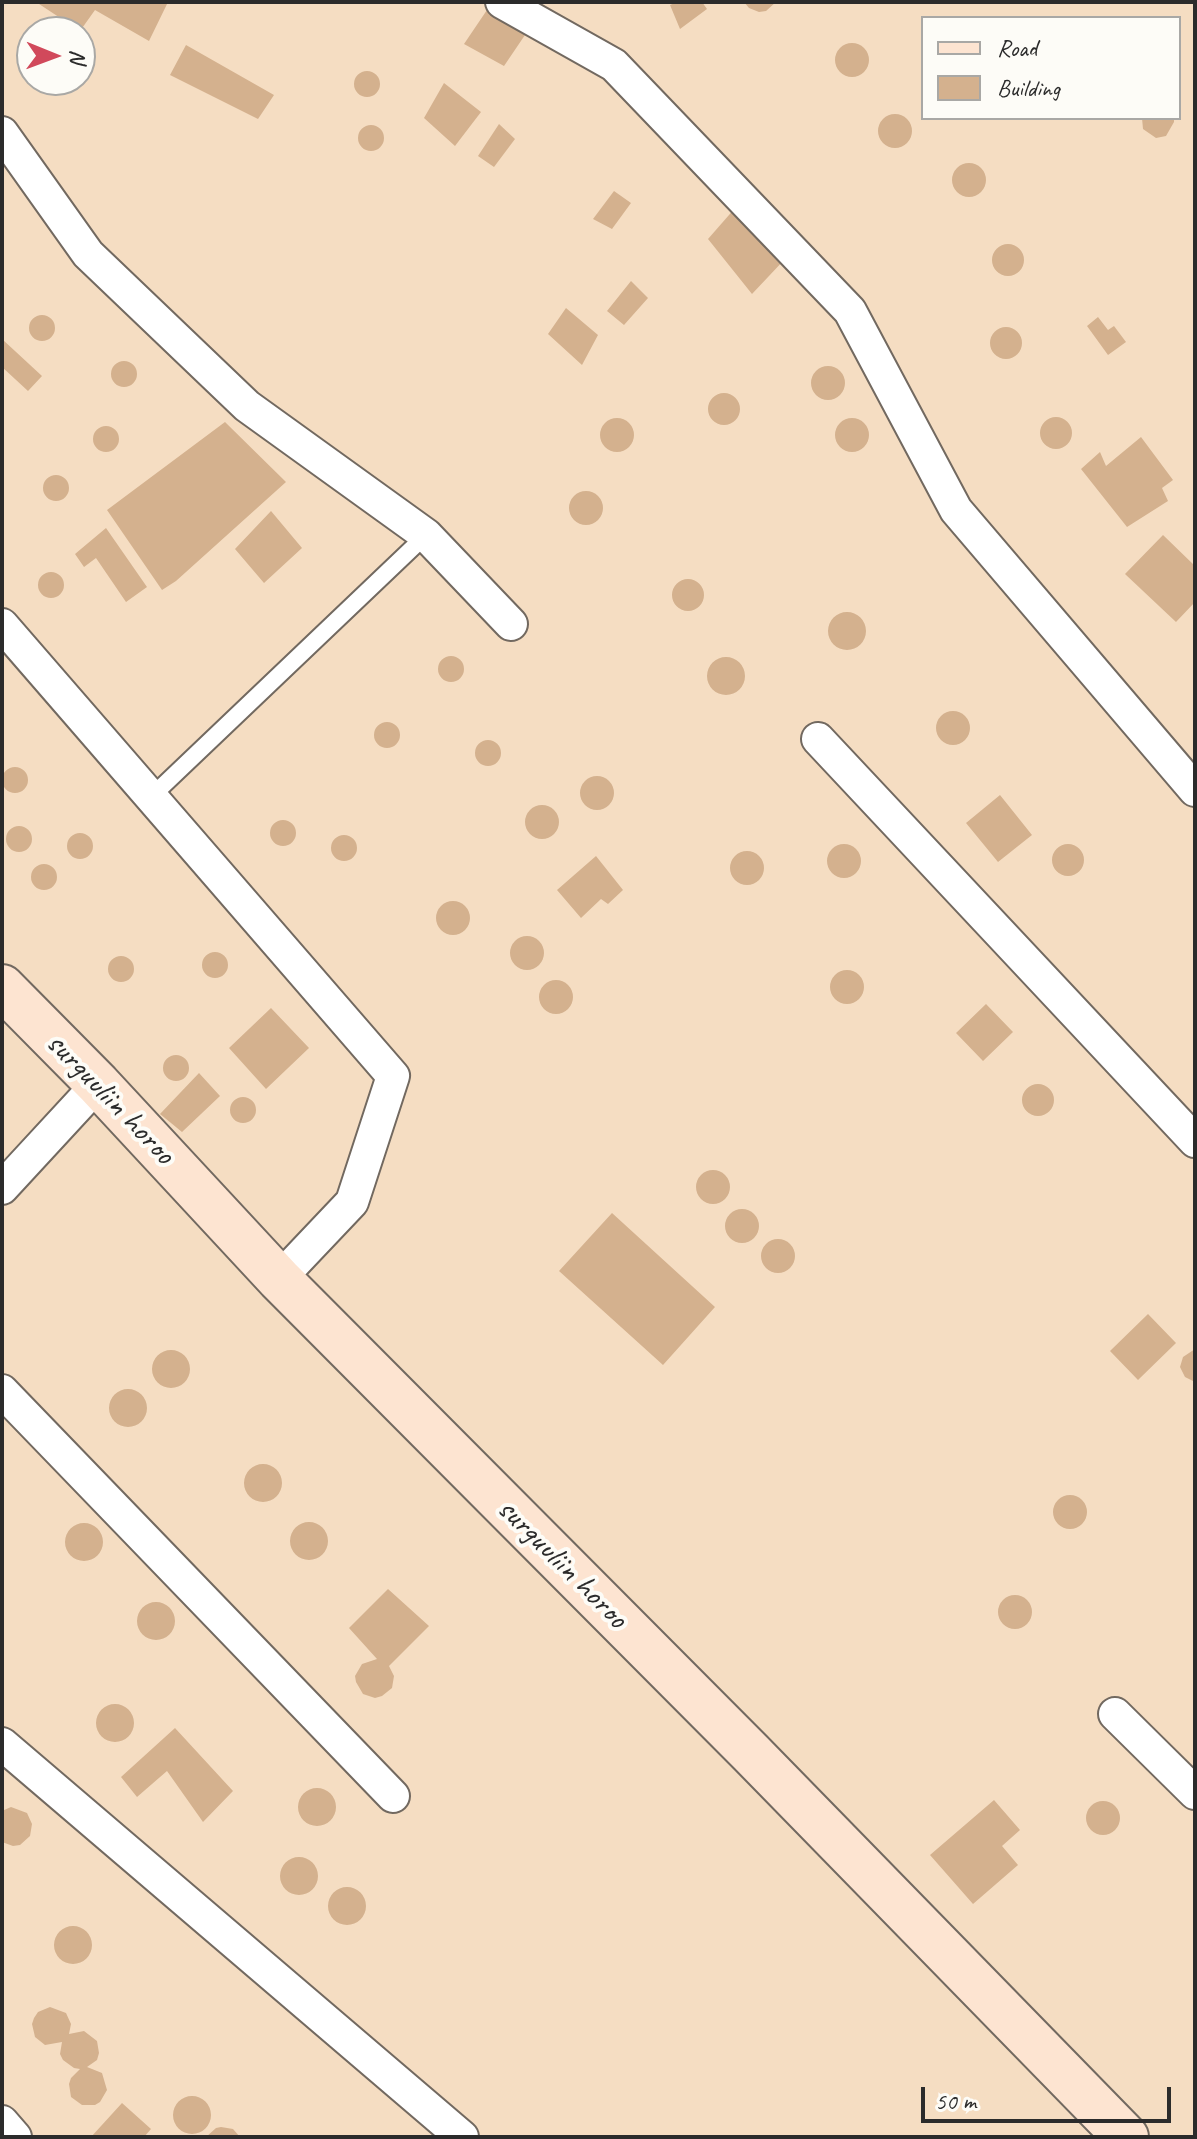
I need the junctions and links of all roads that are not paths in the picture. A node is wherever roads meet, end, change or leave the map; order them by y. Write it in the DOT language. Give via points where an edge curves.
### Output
graph roads {
  1 [pos="502,2"];
  2 [pos="2,133"];
  3 [pos="426,535"];
  4 [pos="511,624"];
  5 [pos="2,625"];
  6 [pos="818,739"];
  7 [pos="1195,790"];
  8 [pos="152,796"];
  9 [pos="2,987"];
  10 [pos="98,1084"];
  11 [pos="1195,1141"];
  12 [pos="2,1188"];
  13 [pos="279,1279"];
  14 [pos="2,1391"];
  15 [pos="1115,1714"];
  16 [pos="2,1744"];
  17 [pos="1195,1793"];
  18 [pos="393,1796"];
  19 [pos="2,2122"];
  20 [pos="15,2137"];
  21 [pos="462,2137"];
  22 [pos="1126,2137"];
  1 -- 7 [label="street" via="614,65 850,311 956,510"];
  2 -- 3 [label="street" via="88,254 247,406"];
  3 -- 4 [label="street"];
  3 -- 8 [label="lane"];
  5 -- 8 [label="street"];
  6 -- 11 [label="street"];
  8 -- 13 [label="street" via="393,1076 352,1202"];
  9 -- 10 [label="street, surguuliin horoo"];
  10 -- 12 [label="street"];
  10 -- 13 [label="street, surguuliin horoo"];
  13 -- 22 [label="street, surguuliin horoo"];
  14 -- 18 [label="street"];
  15 -- 17 [label="street"];
  16 -- 21 [label="street"];
  19 -- 20 [label="street"];
}
